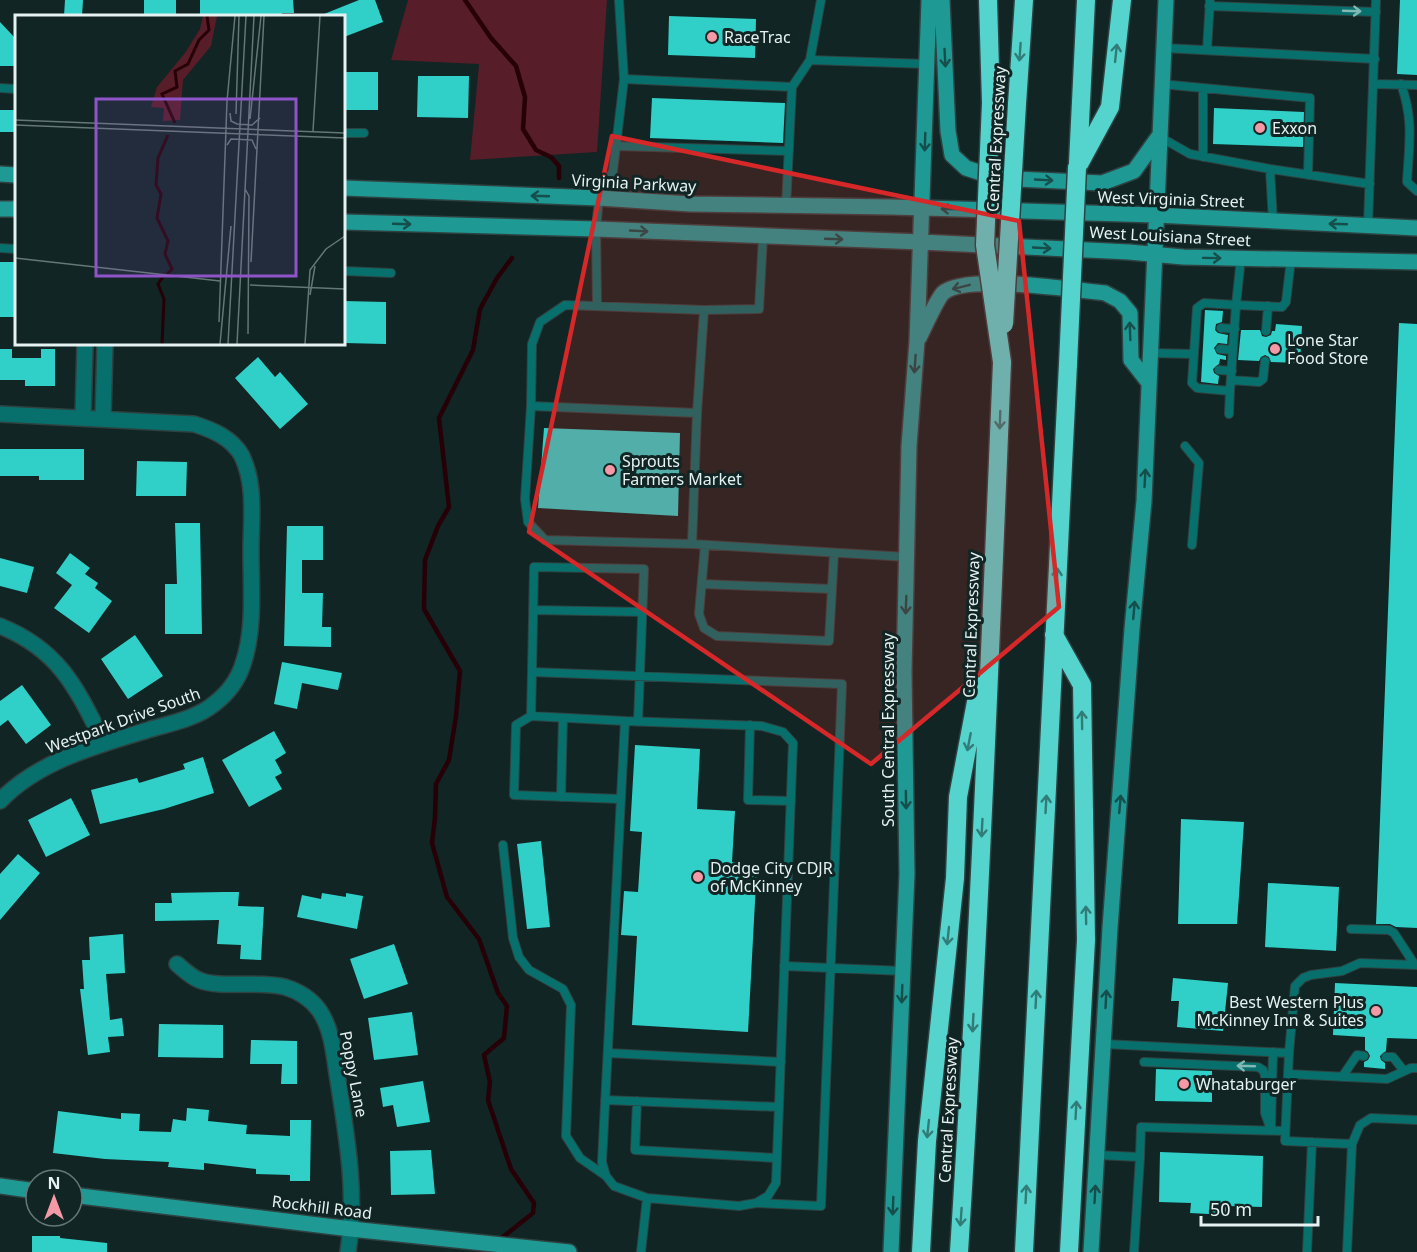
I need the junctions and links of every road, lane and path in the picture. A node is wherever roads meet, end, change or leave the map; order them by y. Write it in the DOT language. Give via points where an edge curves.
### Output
graph roads {
  1 [pos="619,0"];
  2 [pos="821,0"];
  3 [pos="929,0"];
  4 [pos="942,0"];
  5 [pos="988,0"];
  6 [pos="1024,0"];
  7 [pos="1086,0"];
  8 [pos="1122,0"];
  9 [pos="1166,0"];
  10 [pos="1376,0"];
  11 [pos="1210,3"];
  12 [pos="1376,12"];
  13 [pos="1163,48"];
  14 [pos="1207,50"];
  15 [pos="1375,59"];
  16 [pos="810,60"];
  17 [pos="927,64"];
  18 [pos="624,80"];
  19 [pos="1161,84"];
  20 [pos="1374,84"];
  21 [pos="1401,84"];
  22 [pos="1417,85"];
  23 [pos="792,87"];
  24 [pos="0,88"];
  25 [pos="1203,88"];
  26 [pos="15,89"];
  27 [pos="345,133"];
  28 [pos="364,133"];
  29 [pos="1159,136"];
  30 [pos="616,146"];
  31 [pos="789,151"];
  32 [pos="1203,157"];
  33 [pos="1077,168"];
  34 [pos="1269,170"];
  35 [pos="0,174"];
  36 [pos="15,175"];
  37 [pos="1308,175"];
  38 [pos="1370,184"];
  39 [pos="345,188"];
  40 [pos="1417,191"];
  41 [pos="598,198"];
  42 [pos="786,207"];
  43 [pos="0,208"];
  44 [pos="923,208"];
  45 [pos="15,209"];
  46 [pos="1155,215"];
  47 [pos="1273,221"];
  48 [pos="345,222"];
  49 [pos="1368,225"];
  50 [pos="1417,228"];
  51 [pos="596,229"];
  52 [pos="762,237"];
  53 [pos="921,242"];
  54 [pos="0,248"];
  55 [pos="15,249"];
  56 [pos="1153,254"];
  57 [pos="1241,258"];
  58 [pos="1291,259"];
  59 [pos="1417,262"];
  60 [pos="345,271"];
  61 [pos="391,273"];
  62 [pos="597,305"];
  63 [pos="1236,305"];
  64 [pos="1268,306"];
  65 [pos="704,310"];
  66 [pos="1221,328"];
  67 [pos="1234,329"];
  68 [pos="1266,331"];
  69 [pos="917,341"];
  70 [pos="85,345"];
  71 [pos="105,345"];
  72 [pos="1220,349"];
  73 [pos="1197,350"];
  74 [pos="1233,350"];
  75 [pos="1150,353"];
  76 [pos="1002,362"];
  77 [pos="1265,362"];
  78 [pos="1219,370"];
  79 [pos="1232,371"];
  80 [pos="1231,380"];
  81 [pos="1149,383"];
  82 [pos="1230,391"];
  83 [pos="531,406"];
  84 [pos="697,413"];
  85 [pos="0,414"];
  86 [pos="1229,414"];
  87 [pos="83,418"];
  88 [pos="104,418"];
  89 [pos="1185,446"];
  90 [pos="692,544"];
  91 [pos="705,545"];
  92 [pos="1192,545"];
  93 [pos="834,553"];
  94 [pos="907,557"];
  95 [pos="702,584"];
  96 [pos="832,589"];
  97 [pos="533,610"];
  98 [pos="642,612"];
  99 [pos="991,622"];
  100 [pos="0,626"];
  101 [pos="1054,635"];
  102 [pos="532,672"];
  103 [pos="640,676"];
  104 [pos="531,716"];
  105 [pos="563,718"];
  106 [pos="625,721"];
  107 [pos="638,722"];
  108 [pos="750,725"];
  109 [pos="104,743"];
  110 [pos="561,797"];
  111 [pos="621,799"];
  112 [pos="0,801"];
  113 [pos="791,801"];
  114 [pos="503,846"];
  115 [pos="1351,929"];
  116 [pos="177,964"];
  117 [pos="1416,965"];
  118 [pos="784,966"];
  119 [pos="831,968"];
  120 [pos="903,972"];
  121 [pos="1104,1044"];
  122 [pos="1274,1052"];
  123 [pos="608,1053"];
  124 [pos="1289,1053"];
  125 [pos="1364,1056"];
  126 [pos="1386,1057"];
  127 [pos="781,1062"];
  128 [pos="1144,1062"];
  129 [pos="1417,1068"];
  130 [pos="1404,1071"];
  131 [pos="1288,1074"];
  132 [pos="1342,1077"];
  133 [pos="606,1100"];
  134 [pos="637,1101"];
  135 [pos="779,1107"];
  136 [pos="1417,1120"];
  137 [pos="1271,1130"];
  138 [pos="1285,1131"];
  139 [pos="1312,1142"];
  140 [pos="1352,1144"];
  141 [pos="1097,1155"];
  142 [pos="1140,1157"];
  143 [pos="777,1158"];
  144 [pos="606,1176"];
  145 [pos="0,1186"];
  146 [pos="24,1189"];
  147 [pos="84,1196"];
  148 [pos="647,1198"];
  149 [pos="756,1203"];
  150 [pos="351,1229"];
  151 [pos="348,1252"];
  152 [pos="569,1252"];
  153 [pos="641,1252"];
  154 [pos="891,1252"];
  155 [pos="921,1252"];
  156 [pos="959,1252"];
  157 [pos="1024,1252"];
  158 [pos="1069,1252"];
  159 [pos="1091,1252"];
  160 [pos="1134,1252"];
  161 [pos="1307,1252"];
  162 [pos="1347,1252"];
  1 -- 18 [label="lane"];
  2 -- 16 [label="lane"];
  3 -- 17 [label="main road, South Central Expressway"];
  4 -- 29 [label="main road, one-way" via="948,131 952,155 966,168 997,177 1102,183 1134,171"];
  5 -- 76 [label="highway, bridge" via="991,103 985,245"];
  6 -- 76 [label="highway, Central Expressway, one-way, bridge"];
  7 -- 33 [label="highway"];
  33 -- 8 [label="highway, one-way" via="1110,107"];
  9 -- 13 [label="main road"];
  10 -- 12 [label="lane"];
  11 -- 12 [label="lane, one-way"];
  11 -- 14 [label="lane"];
  12 -- 15 [label="lane"];
  13 -- 14 [label="lane"];
  13 -- 19 [label="main road"];
  14 -- 15 [label="lane"];
  15 -- 20 [label="lane"];
  16 -- 17 [label="lane"];
  16 -- 23 [label="lane"];
  17 -- 44 [label="main road, South Central Expressway, one-way"];
  18 -- 23 [label="lane"];
  18 -- 30 [label="lane"];
  19 -- 25 [label="lane"];
  19 -- 29 [label="main road"];
  20 -- 21 [label="lane"];
  20 -- 38 [label="lane"];
  21 -- 22 [label="lane"];
  21 -- 40 [label="lane" via="1410,119 1407,182"];
  23 -- 31 [label="lane"];
  24 -- 26 [label="lane"];
  25 -- 32 [label="lane"];
  25 -- 37 [label="lane" via="1310,98"];
  27 -- 28 [label="lane"];
  29 -- 32 [label="lane"];
  29 -- 46 [label="main road"];
  30 -- 31 [label="lane"];
  30 -- 41 [label="lane" via="613,171"];
  31 -- 42 [label="lane"];
  32 -- 34 [label="lane"];
  101 -- 33 [label="highway, one-way, bridge"];
  34 -- 37 [label="lane"];
  34 -- 47 [label="lane"];
  35 -- 36 [label="main road"];
  37 -- 38 [label="lane"];
  38 -- 49 [label="lane"];
  41 -- 39 [label="main road, Virginia Parkway, one-way"];
  41 -- 42 [label="main road, Virginia Parkway"];
  41 -- 51 [label="lane"];
  42 -- 44 [label="main road, Virginia Parkway"];
  43 -- 45 [label="main road"];
  46 -- 44 [label="main road, West Virginia Street, one-way"];
  44 -- 53 [label="main road, South Central Expressway"];
  46 -- 47 [label="main road, West Virginia Street"];
  46 -- 56 [label="main road"];
  49 -- 47 [label="main road, West Virginia Street, one-way"];
  48 -- 51 [label="main road, one-way"];
  49 -- 50 [label="main road, West Virginia Street"];
  51 -- 52 [label="main road, one-way"];
  51 -- 62 [label="lane"];
  52 -- 53 [label="main road, one-way"];
  52 -- 65 [label="lane" via="759,309"];
  53 -- 56 [label="main road, West Louisiana Street, one-way"];
  53 -- 69 [label="main road, South Central Expressway"];
  54 -- 55 [label="lane"];
  56 -- 57 [label="main road, West Louisiana Street, one-way"];
  56 -- 75 [label="main road"];
  57 -- 58 [label="main road, West Louisiana Street"];
  57 -- 63 [label="lane"];
  58 -- 59 [label="main road, West Louisiana Street"];
  58 -- 64 [label="lane" via="1286,302 1282,307"];
  60 -- 61 [label="lane"];
  62 -- 65 [label="lane"];
  62 -- 83 [label="lane" via="565,304 540,322 532,344"];
  63 -- 64 [label="lane"];
  63 -- 67 [label="lane"];
  63 -- 73 [label="lane" via="1204,303 1197,308"];
  64 -- 68 [label="lane"];
  65 -- 84 [label="lane"];
  66 -- 67 [label="lane"];
  67 -- 74 [label="lane"];
  81 -- 69 [label="main road, one-way" via="1131,360 1130,313 1120,301 1105,293 981,283 957,286 943,293"];
  69 -- 94 [label="main road, South Central Expressway, one-way" via="909,446"];
  70 -- 87 [label="street"];
  71 -- 88 [label="street"];
  72 -- 74 [label="lane"];
  73 -- 75 [label="lane"];
  73 -- 82 [label="lane" via="1192,383 1197,388"];
  74 -- 79 [label="lane"];
  75 -- 81 [label="main road"];
  76 -- 99 [label="highway, Central Expressway, one-way"];
  77 -- 80 [label="lane" via="1259,382"];
  78 -- 79 [label="lane"];
  79 -- 80 [label="lane"];
  80 -- 82 [label="lane"];
  121 -- 81 [label="main road, one-way" via="1144,501"];
  82 -- 86 [label="lane"];
  83 -- 84 [label="lane"];
  83 -- 90 [label="lane" via="525,499 528,522 545,540"];
  84 -- 90 [label="lane"];
  85 -- 87 [label="street, Westpark Drive South"];
  87 -- 88 [label="street, Westpark Drive South"];
  88 -- 109 [label="street, Westpark Drive South" via="171,421 214,430 240,454 252,494 249,630 244,663 236,680 213,706"];
  89 -- 92 [label="lane" via="1199,463"];
  90 -- 91 [label="lane"];
  91 -- 93 [label="lane"];
  91 -- 95 [label="lane"];
  93 -- 94 [label="lane"];
  93 -- 96 [label="lane"];
  94 -- 120 [label="main road, South Central Expressway, one-way" via="907,874"];
  95 -- 96 [label="lane"];
  95 -- 96 [label="lane" via="699,614 704,628 717,636 829,641"];
  97 -- 98 [label="lane"];
  97 -- 98 [label="lane" via="534,567 600,568 644,569"];
  97 -- 102 [label="lane"];
  98 -- 103 [label="lane"];
  99 -- 155 [label="highway, one-way" via="958,797 955,878 927,1141"];
  99 -- 156 [label="highway, Central Expressway, one-way"];
  100 -- 109 [label="street" via="37,645 62,669"];
  157 -- 101 [label="highway, one-way"];
  158 -- 101 [label="highway, one-way" via="1086,940 1082,685"];
  102 -- 103 [label="lane"];
  102 -- 104 [label="lane"];
  103 -- 107 [label="lane"];
  103 -- 119 [label="lane" via="842,684"];
  104 -- 105 [label="lane"];
  104 -- 110 [label="lane" via="516,725 514,795"];
  105 -- 106 [label="lane"];
  105 -- 110 [label="lane"];
  106 -- 107 [label="lane"];
  106 -- 111 [label="lane"];
  107 -- 108 [label="lane"];
  108 -- 113 [label="lane" via="783,732 793,743"];
  108 -- 113 [label="lane" via="748,800"];
  109 -- 112 [label="street, Westpark Drive South" via="40,771"];
  110 -- 111 [label="lane"];
  111 -- 123 [label="lane"];
  113 -- 118 [label="lane"];
  114 -- 144 [label="lane" via="513,938 519,957 529,970 564,989 571,1005 566,1136 580,1158"];
  115 -- 117 [label="lane" via="1389,930"];
  116 -- 150 [label="street, Poppy Lane" via="206,982 286,988 306,997 324,1018 348,1141"];
  117 -- 124 [label="lane" via="1360,963 1341,972 1317,972 1303,978 1295,986"];
  118 -- 119 [label="lane"];
  118 -- 127 [label="lane"];
  119 -- 120 [label="lane"];
  119 -- 149 [label="lane" via="821,1206"];
  120 -- 154 [label="main road, South Central Expressway, one-way"];
  121 -- 122 [label="lane"];
  121 -- 141 [label="main road"];
  122 -- 124 [label="lane"];
  122 -- 137 [label="lane"];
  123 -- 127 [label="lane"];
  123 -- 133 [label="lane"];
  124 -- 131 [label="lane"];
  125 -- 132 [label="lane" via="1357,1055"];
  126 -- 130 [label="lane" via="1393,1057"];
  127 -- 135 [label="lane"];
  137 -- 128 [label="lane, one-way" via="1264,1113 1265,1075 1258,1067"];
  129 -- 130 [label="lane"];
  130 -- 132 [label="lane" via="1387,1079"];
  131 -- 132 [label="lane"];
  131 -- 138 [label="lane"];
  133 -- 134 [label="lane"];
  133 -- 144 [label="lane" via="602,1162"];
  134 -- 135 [label="lane"];
  134 -- 143 [label="lane" via="635,1150"];
  135 -- 143 [label="lane"];
  136 -- 140 [label="lane" via="1371,1118 1360,1125"];
  137 -- 138 [label="lane"];
  137 -- 142 [label="lane" via="1141,1128"];
  138 -- 139 [label="lane" via="1285,1141"];
  139 -- 140 [label="lane"];
  139 -- 161 [label="lane"];
  140 -- 162 [label="lane"];
  141 -- 142 [label="lane"];
  159 -- 141 [label="main road, one-way"];
  142 -- 160 [label="lane"];
  143 -- 149 [label="lane" via="776,1183 768,1196"];
  144 -- 148 [label="lane" via="614,1186"];
  145 -- 146 [label="main road"];
  147 -- 150 [label="main road, Rockhill Road"];
  148 -- 149 [label="lane" via="739,1206"];
  148 -- 153 [label="lane"];
  150 -- 151 [label="street, Poppy Lane"];
  150 -- 152 [label="main road, Rockhill Road"];
}
